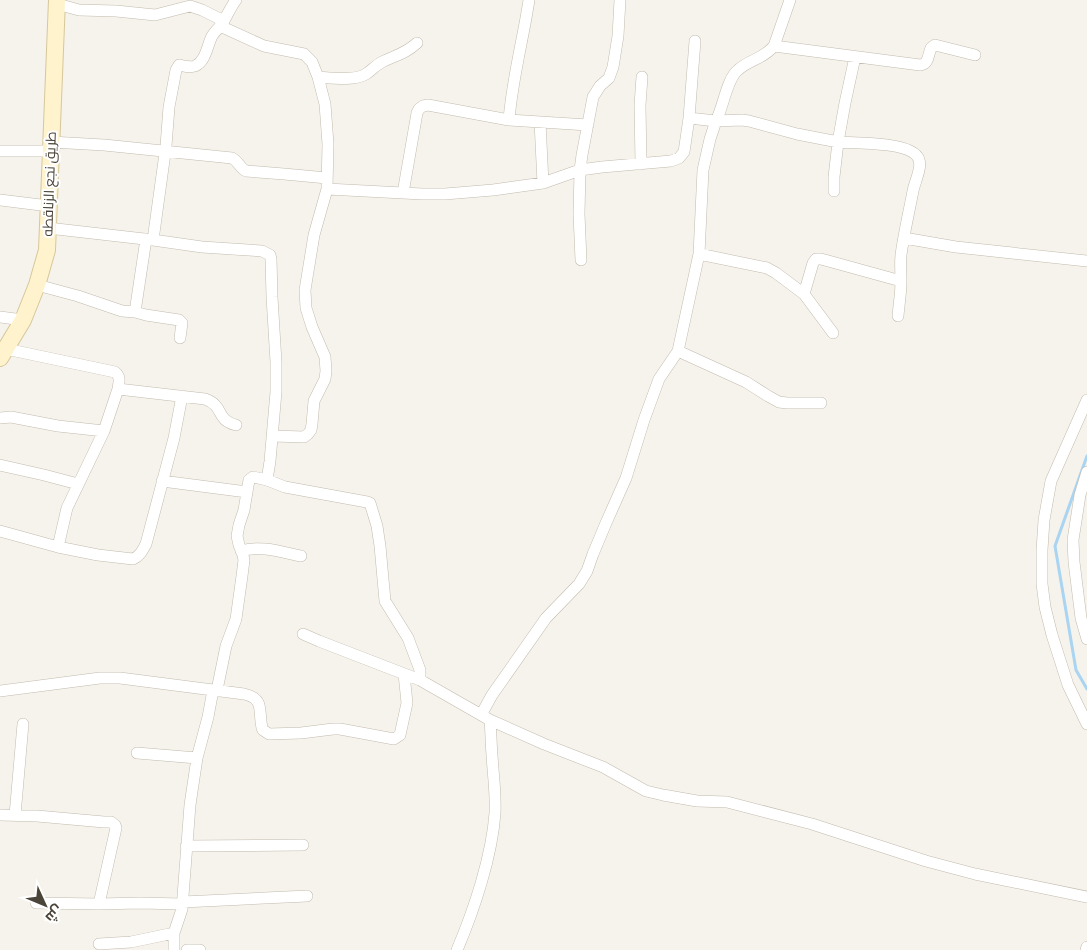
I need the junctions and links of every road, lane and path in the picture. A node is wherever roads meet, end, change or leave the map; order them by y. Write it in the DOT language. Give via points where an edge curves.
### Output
graph roads {
  1 [pos="236,0"];
  2 [pos="529,0"];
  3 [pos="620,0"];
  4 [pos="790,0"];
  5 [pos="57,2"];
  6 [pos="222,24"];
  7 [pos="695,41"];
  8 [pos="417,43"];
  9 [pos="774,46"];
  10 [pos="975,55"];
  11 [pos="856,57"];
  12 [pos="318,77"];
  13 [pos="642,77"];
  14 [pos="689,118"];
  15 [pos="509,120"];
  16 [pos="716,121"];
  17 [pos="540,122"];
  18 [pos="588,125"];
  19 [pos="838,142"];
  20 [pos="51,146"];
  21 [pos="0,151"];
  22 [pos="165,151"];
  23 [pos="641,164"];
  24 [pos="580,170"];
  25 [pos="542,183"];
  26 [pos="327,184"];
  27 [pos="834,191"];
  28 [pos="403,192"];
  29 [pos="0,200"];
  30 [pos="49,206"];
  31 [pos="48,228"];
  32 [pos="904,238"];
  33 [pos="150,240"];
  34 [pos="699,254"];
  35 [pos="580,260"];
  36 [pos="1087,261"];
  37 [pos="901,281"];
  38 [pos="37,285"];
  39 [pos="804,294"];
  40 [pos="135,312"];
  41 [pos="0,316"];
  42 [pos="898,316"];
  43 [pos="23,320"];
  44 [pos="833,334"];
  45 [pos="180,338"];
  46 [pos="678,351"];
  47 [pos="3,354"];
  48 [pos="118,389"];
  49 [pos="182,396"];
  50 [pos="1087,400"];
  51 [pos="821,403"];
  52 [pos="0,418"];
  53 [pos="236,426"];
  54 [pos="104,431"];
  55 [pos="273,436"];
  56 [pos="0,465"];
  57 [pos="1087,472"];
  58 [pos="267,480"];
  59 [pos="162,481"];
  60 [pos="78,484"];
  61 [pos="247,492"];
  62 [pos="0,532"];
  63 [pos="58,547"];
  64 [pos="241,551"];
  65 [pos="301,556"];
  66 [pos="303,634"];
  67 [pos="1087,639"];
  68 [pos="404,674"];
  69 [pos="420,680"];
  70 [pos="215,690"];
  71 [pos="0,691"];
  72 [pos="486,718"];
  73 [pos="23,724"];
  74 [pos="1087,724"];
  75 [pos="137,753"];
  76 [pos="197,758"];
  77 [pos="0,815"];
  78 [pos="15,815"];
  79 [pos="303,845"];
  80 [pos="186,846"];
  81 [pos="307,896"];
  82 [pos="1087,897"];
  83 [pos="36,903"];
  84 [pos="182,903"];
  85 [pos="99,904"];
  86 [pos="174,933"];
  87 [pos="99,944"];
  88 [pos="174,950"];
  89 [pos="187,950"];
  90 [pos="200,950"];
  91 [pos="457,950"];
  1 -- 6 [label="street"];
  2 -- 15 [label="street"];
  3 -- 18 [label="street" via="613,67 609,78 593,97"];
  4 -- 9 [label="street"];
  5 -- 6 [label="street" via="79,10 155,15 190,6"];
  5 -- 20 [label="street, طريق نجع الزناقطه"];
  6 -- 12 [label="street" via="264,46 304,54 312,62"];
  6 -- 22 [label="street" via="212,36 200,62 192,67 179,65 176,70"];
  7 -- 14 [label="street"];
  8 -- 12 [label="street" via="407,52 380,63 362,76"];
  9 -- 11 [label="street"];
  9 -- 16 [label="street" via="732,76"];
  10 -- 11 [label="street" via="935,45 930,48 924,65"];
  11 -- 19 [label="street"];
  12 -- 26 [label="street" via="326,104"];
  13 -- 23 [label="street"];
  14 -- 16 [label="street"];
  14 -- 23 [label="street" via="682,156 671,161"];
  15 -- 17 [label="street"];
  15 -- 28 [label="street" via="423,106 417,112"];
  16 -- 19 [label="street" via="749,121"];
  16 -- 34 [label="street" via="703,170"];
  17 -- 18 [label="street"];
  17 -- 25 [label="street"];
  18 -- 24 [label="street"];
  19 -- 27 [label="street"];
  19 -- 32 [label="street" via="896,146 914,152 919,159"];
  20 -- 21 [label="street"];
  20 -- 22 [label="street" via="104,145"];
  20 -- 30 [label="street, طريق نجع الزناقطه"];
  22 -- 26 [label="street" via="232,158 246,171 284,174"];
  22 -- 33 [label="street"];
  23 -- 24 [label="street"];
  24 -- 25 [label="street"];
  24 -- 35 [label="street"];
  25 -- 28 [label="street" via="445,194"];
  26 -- 28 [label="street"];
  26 -- 55 [label="street" via="305,290 306,308 325,357 325,379 314,401 308,434 304,437"];
  29 -- 30 [label="street"];
  30 -- 31 [label="street, طريق نجع الزناقطه"];
  31 -- 33 [label="street"];
  31 -- 38 [label="street, طريق نجع الزناقطه" via="47,250"];
  32 -- 36 [label="street"];
  32 -- 37 [label="street"];
  33 -- 40 [label="street"];
  33 -- 55 [label="street" via="262,251 270,255 276,362"];
  34 -- 39 [label="street" via="767,268"];
  34 -- 46 [label="street"];
  37 -- 39 [label="street" via="816,259"];
  37 -- 42 [label="street"];
  38 -- 40 [label="street"];
  38 -- 43 [label="street, طريق نجع الزناقطه"];
  39 -- 44 [label="street"];
  40 -- 45 [label="street" via="179,320 182,323"];
  41 -- 43 [label="street"];
  43 -- 47 [label="street, طريق نجع الزناقطه"];
  46 -- 51 [label="street" via="746,382 779,402"];
  46 -- 72 [label="street" via="659,379 626,478 588,571 546,618 492,695"];
  47 -- 48 [label="street" via="115,372 120,379"];
  48 -- 49 [label="street"];
  48 -- 54 [label="street"];
  49 -- 53 [label="street" via="211,401 228,424"];
  49 -- 59 [label="street"];
  50 -- 74 [label="street" via="1051,481 1042,550 1042,584 1052,635 1068,685"];
  52 -- 54 [label="street"];
  54 -- 60 [label="street"];
  55 -- 58 [label="street"];
  56 -- 60 [label="street"];
  57 -- 67 [label="street" via="1073,540 1081,618"];
  58 -- 61 [label="street" via="252,478"];
  58 -- 69 [label="street" via="285,488 370,503 378,526 384,601 408,638 420,670"];
  59 -- 61 [label="street"];
  59 -- 63 [label="street" via="146,544 138,558"];
  60 -- 63 [label="street"];
  61 -- 64 [label="street" via="238,531"];
  62 -- 63 [label="street"];
  64 -- 65 [label="street" via="262,548"];
  64 -- 70 [label="street" via="244,560 236,619"];
  66 -- 68 [label="street"];
  68 -- 69 [label="street"];
  68 -- 70 [label="street" via="406,708 400,735 394,739 333,729 301,734 268,734 262,728 256,699"];
  69 -- 72 [label="street"];
  70 -- 71 [label="street" via="100,678"];
  70 -- 76 [label="street"];
  72 -- 82 [label="street" via="603,767 646,791 697,801 727,802 812,824 926,861"];
  72 -- 91 [label="street" via="496,792 493,832 478,892"];
  73 -- 78 [label="street"];
  75 -- 76 [label="street"];
  76 -- 80 [label="street"];
  77 -- 78 [label="street"];
  78 -- 85 [label="street" via="111,822 115,825"];
  79 -- 80 [label="street"];
  80 -- 84 [label="street"];
  81 -- 84 [label="street"];
  83 -- 85 [label="street"];
  84 -- 85 [label="street"];
  84 -- 86 [label="street"];
  86 -- 87 [label="street" via="131,942"];
  86 -- 88 [label="street"];
  89 -- 90 [label="street"];
}
